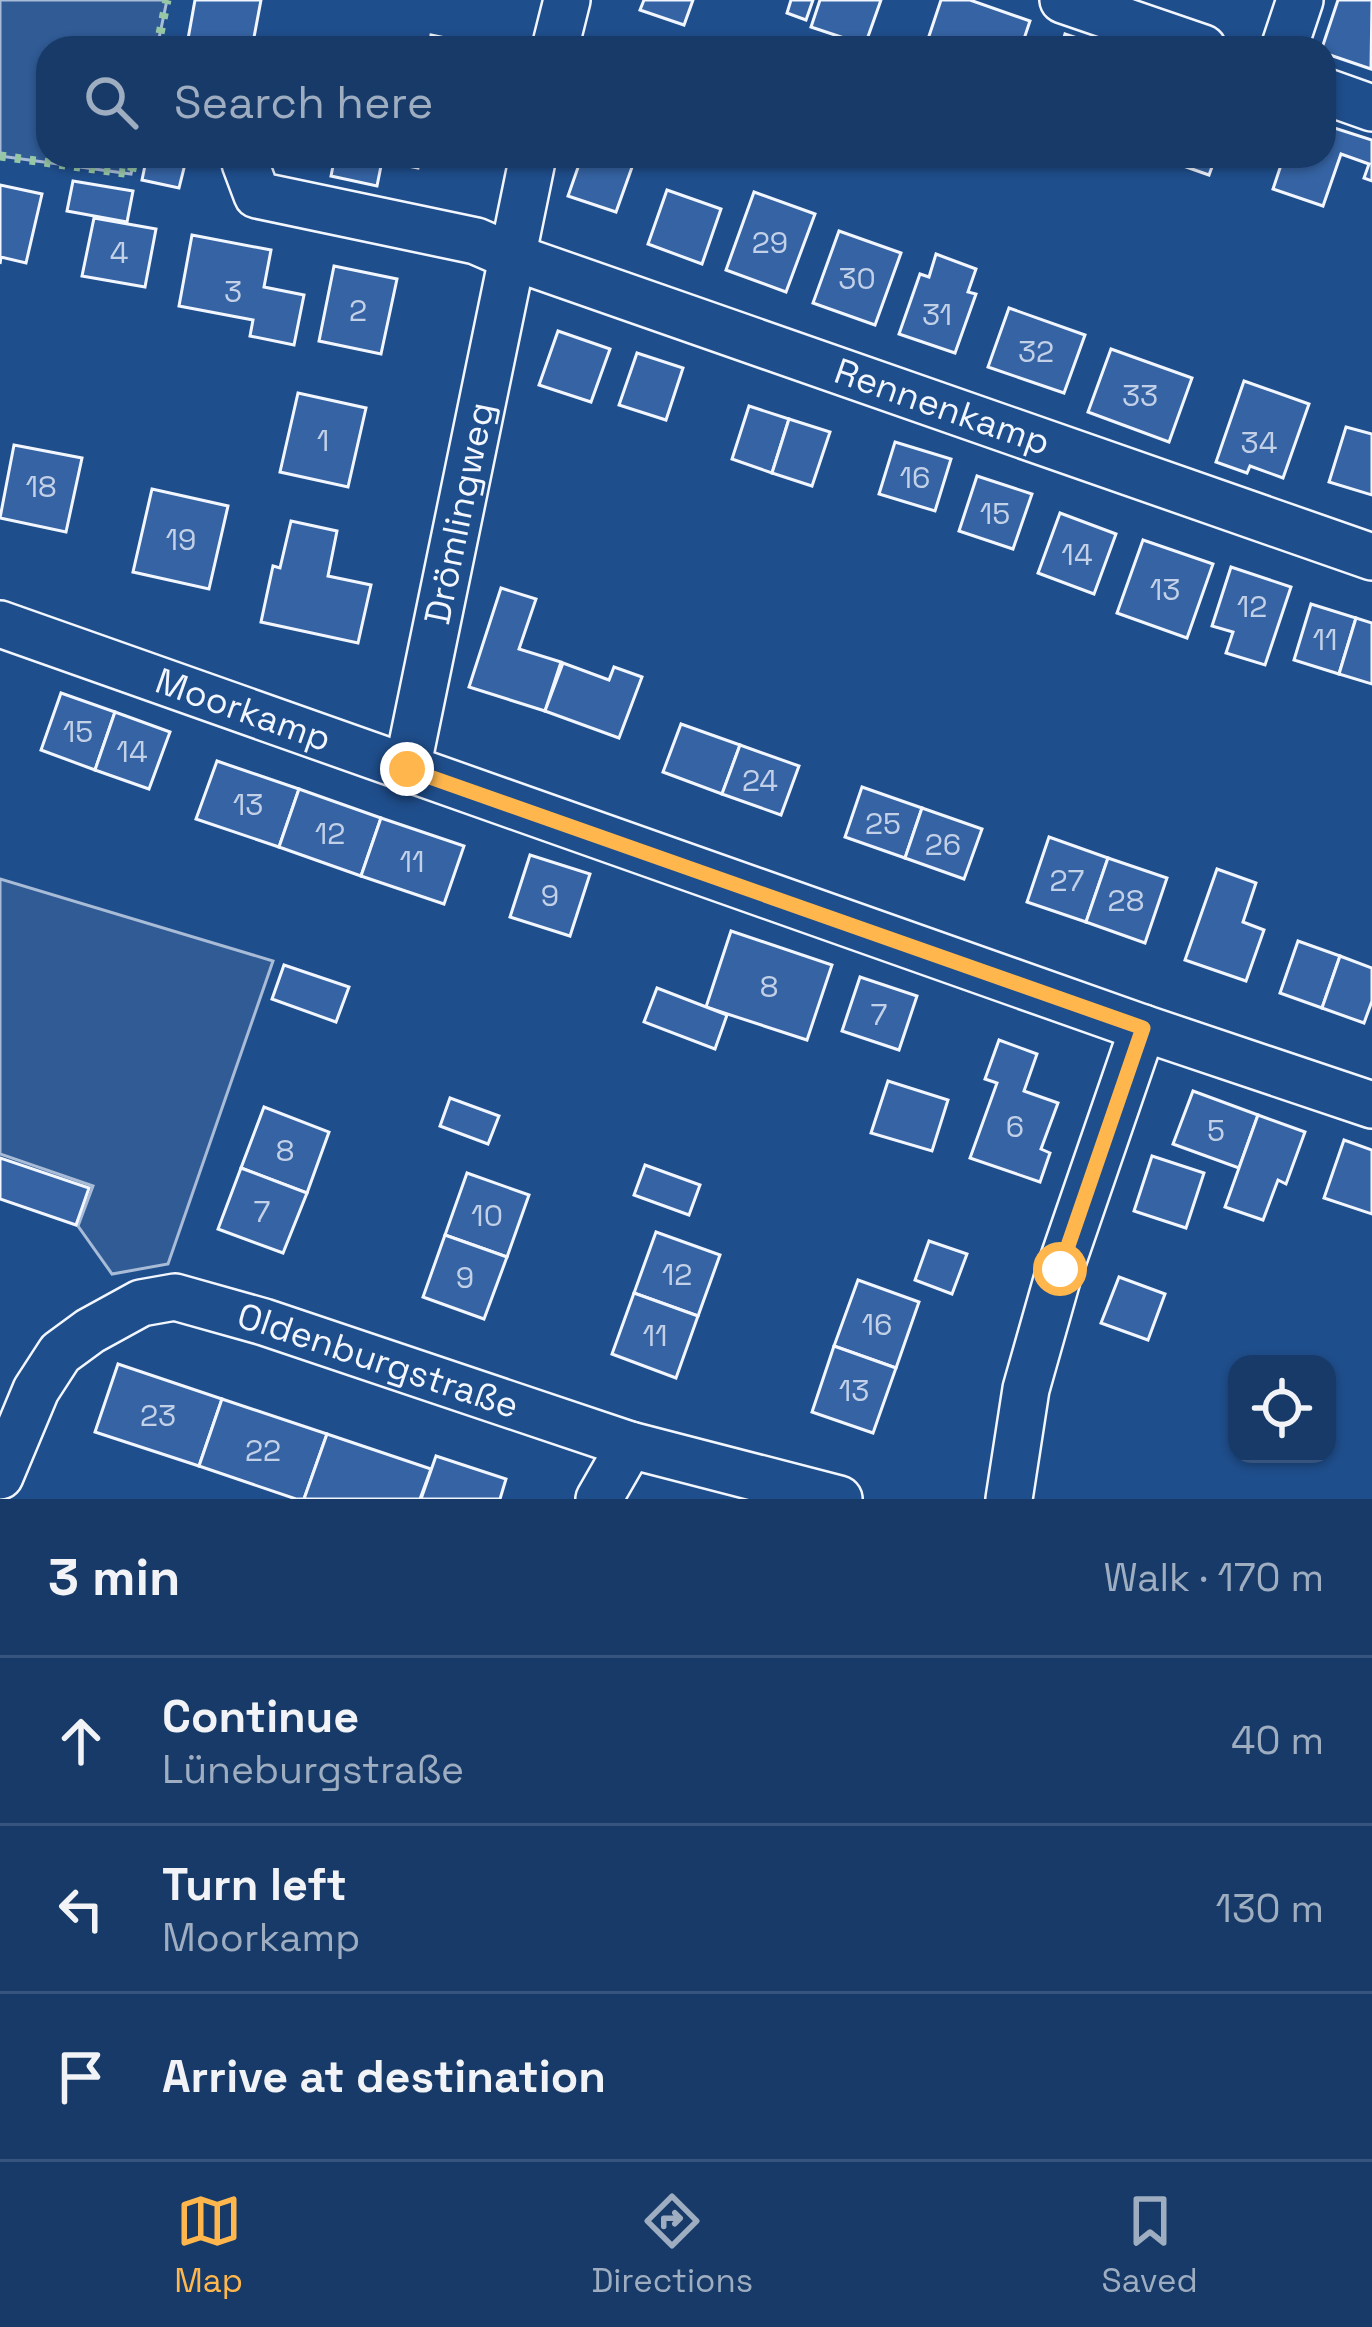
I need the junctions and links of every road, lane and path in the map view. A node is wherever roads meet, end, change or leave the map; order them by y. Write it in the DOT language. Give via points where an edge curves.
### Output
graph roads {
  1 [pos="567,0"];
  2 [pos="1063,0"];
  3 [pos="1300,0"];
  4 [pos="558,36"];
  5 [pos="1168,36"];
  6 [pos="1288,36"];
  7 [pos="1336,95"];
  8 [pos="1372,108"];
  9 [pos="247,168"];
  10 [pos="531,168"];
  11 [pos="513,257"];
  12 [pos="1372,557"];
  13 [pos="0,624"];
  14 [pos="407,769"];
  15 [pos="1143,1028"];
  16 [pos="1372,1105"];
  17 [pos="629,1445"];
  18 [pos="0,1476"];
  19 [pos="599,1499"];
  20 [pos="839,1499"];
  21 [pos="1009,1499"];
  1 -- 4 [label="street"];
  2 -- 5 [label="street"];
  3 -- 6 [label="street"];
  7 -- 8 [label="street"];
  9 -- 11 [label="street" via="257,195 476,241"];
  10 -- 11 [label="street, Drömlingweg"];
  11 -- 12 [label="street, Rennenkamp"];
  11 -- 14 [label="street, Drömlingweg"];
  13 -- 14 [label="street, Moorkamp"];
  14 -- 15 [label="street, Moorkamp"];
  15 -- 16 [label="street, Moorkamp"];
  15 -- 21 [label="street" via="1060,1269 1026,1389"];
  17 -- 18 [label="street, Oldenburgstraße" via="176,1297 141,1303 60,1353"];
  17 -- 19 [label="street"];
  17 -- 20 [label="street, Oldenburgstraße"];
}
